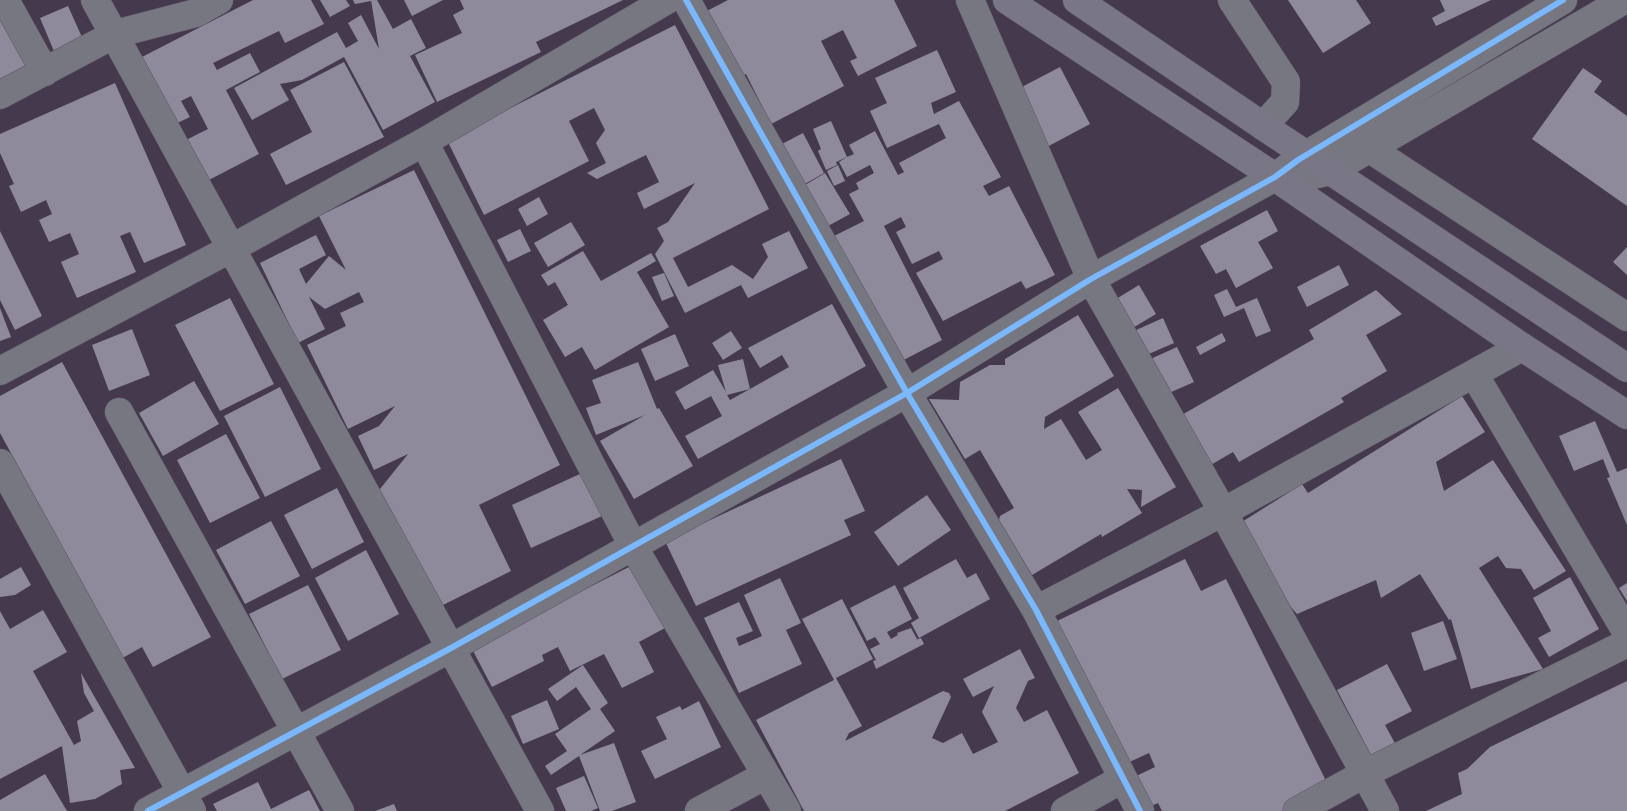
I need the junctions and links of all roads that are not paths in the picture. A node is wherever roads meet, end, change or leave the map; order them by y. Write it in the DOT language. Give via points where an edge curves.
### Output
graph roads {
  1 [pos="5,0"];
  2 [pos="95,0"];
  3 [pos="219,0"];
  4 [pos="667,0"];
  5 [pos="686,0"];
  6 [pos="970,0"];
  7 [pos="1008,0"];
  8 [pos="1077,0"];
  9 [pos="1232,0"];
  10 [pos="1563,0"];
  11 [pos="1624,0"];
  12 [pos="115,34"];
  13 [pos="45,72"];
  14 [pos="0,96"];
  15 [pos="1262,126"];
  16 [pos="424,142"];
  17 [pos="1370,149"];
  18 [pos="1306,155"];
  19 [pos="1331,171"];
  20 [pos="1275,177"];
  21 [pos="232,248"];
  22 [pos="1091,278"];
  23 [pos="1627,316"];
  24 [pos="1522,347"];
  25 [pos="1627,368"];
  26 [pos="0,371"];
  27 [pos="1474,374"];
  28 [pos="907,393"];
  29 [pos="119,412"];
  30 [pos="1627,415"];
  31 [pos="0,464"];
  32 [pos="1223,512"];
  33 [pos="633,546"];
  34 [pos="1036,610"];
  35 [pos="1627,634"];
  36 [pos="1627,643"];
  37 [pos="451,648"];
  38 [pos="297,731"];
  39 [pos="1364,774"];
  40 [pos="766,775"];
  41 [pos="1122,779"];
  42 [pos="187,802"];
  43 [pos="148,811"];
  44 [pos="340,811"];
  45 [pos="540,811"];
  46 [pos="699,811"];
  47 [pos="787,811"];
  48 [pos="1064,811"];
  49 [pos="1140,811"];
  50 [pos="1297,811"];
  51 [pos="1385,811"];
  1 -- 13 [label="street"];
  2 -- 12 [label="street"];
  3 -- 12 [label="street" via="196,12"];
  4 -- 16 [label="street"];
  5 -- 28 [label="street"];
  6 -- 22 [label="street"];
  7 -- 20 [label="main road"];
  8 -- 15 [label="main road"];
  9 -- 15 [label="street" via="1286,82 1285,102"];
  10 -- 18 [label="street"];
  11 -- 17 [label="street"];
  12 -- 13 [label="street"];
  12 -- 21 [label="street"];
  13 -- 14 [label="street"];
  15 -- 18 [label="main road"];
  16 -- 21 [label="street"];
  16 -- 33 [label="street"];
  17 -- 19 [label="street"];
  17 -- 23 [label="street"];
  18 -- 19 [label="main road"];
  18 -- 20 [label="street"];
  19 -- 20 [label="street" via="1303,177"];
  19 -- 25 [label="main road"];
  20 -- 22 [label="street"];
  20 -- 24 [label="main road"];
  21 -- 26 [label="street"];
  21 -- 37 [label="street"];
  22 -- 28 [label="street"];
  22 -- 32 [label="street"];
  24 -- 27 [label="street"];
  24 -- 30 [label="main road"];
  27 -- 32 [label="street"];
  27 -- 35 [label="street"];
  28 -- 33 [label="street"];
  28 -- 34 [label="street"];
  29 -- 38 [label="street"];
  31 -- 42 [label="street"];
  32 -- 34 [label="street"];
  32 -- 39 [label="street"];
  33 -- 37 [label="street"];
  33 -- 40 [label="street"];
  34 -- 41 [label="street"];
  36 -- 39 [label="street"];
  37 -- 38 [label="street"];
  37 -- 45 [label="street"];
  38 -- 42 [label="street"];
  38 -- 44 [label="street"];
  39 -- 50 [label="street"];
  39 -- 51 [label="street"];
  40 -- 46 [label="street"];
  40 -- 47 [label="street"];
  41 -- 48 [label="street"];
  41 -- 49 [label="street"];
  42 -- 43 [label="street"];
}
